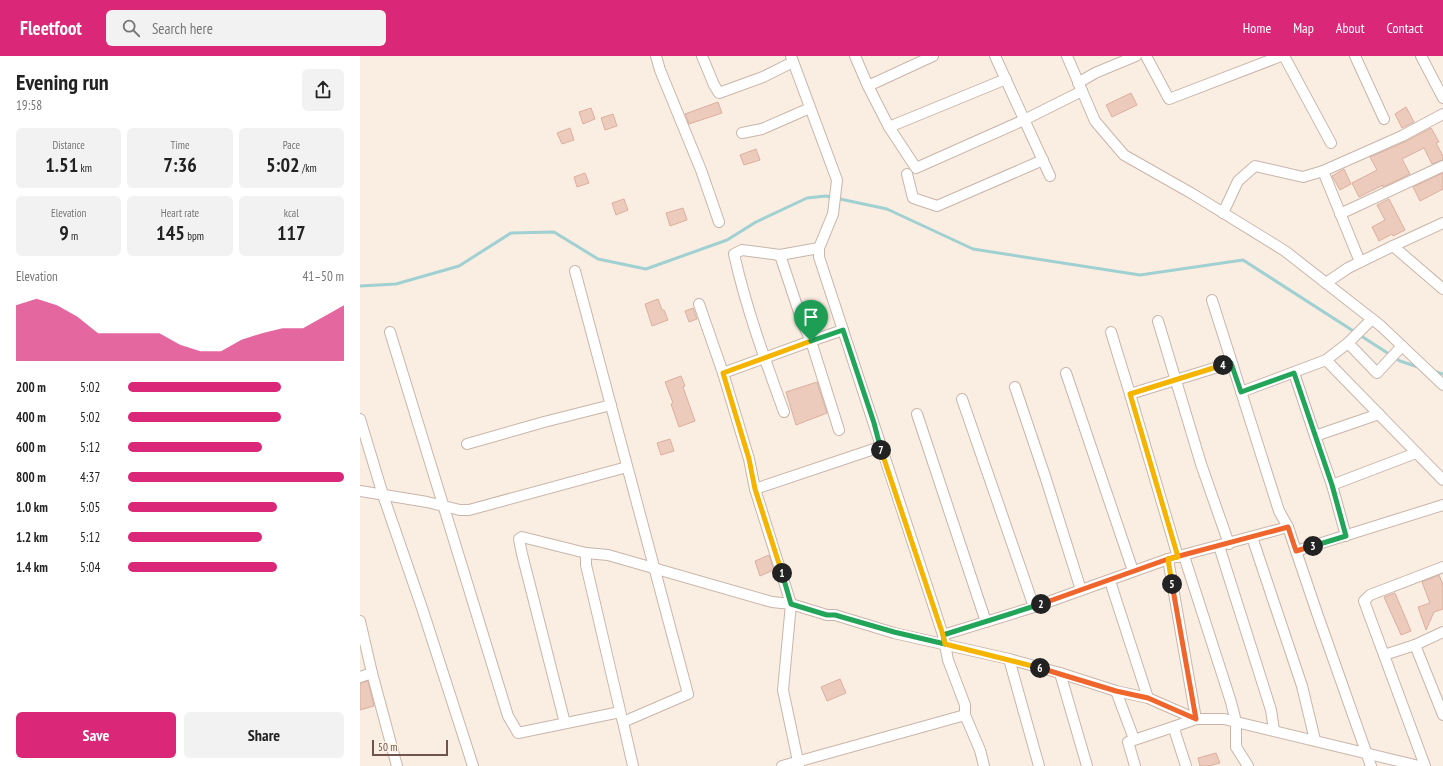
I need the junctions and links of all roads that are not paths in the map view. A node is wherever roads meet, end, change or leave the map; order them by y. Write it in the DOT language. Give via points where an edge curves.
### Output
graph roads {
  1 [pos="702,56"];
  2 [pos="855,56"];
  3 [pos="933,56"];
  4 [pos="995,56"];
  5 [pos="1067,56"];
  6 [pos="1136,56"];
  7 [pos="1146,56"];
  8 [pos="1281,56"];
  9 [pos="1284,56"];
  10 [pos="1355,56"];
  11 [pos="1421,56"];
  12 [pos="659,57"];
  13 [pos="792,59"];
  14 [pos="1006,79"];
  15 [pos="868,86"];
  16 [pos="1080,87"];
  17 [pos="1443,98"];
  18 [pos="810,108"];
  19 [pos="1443,114"];
  20 [pos="1024,119"];
  21 [pos="1384,119"];
  22 [pos="889,127"];
  23 [pos="742,133"];
  24 [pos="1331,143"];
  25 [pos="1043,160"];
  26 [pos="1443,166"];
  27 [pos="1323,171"];
  28 [pos="907,174"];
  29 [pos="1050,176"];
  30 [pos="1223,213"];
  31 [pos="1340,214"];
  32 [pos="719,222"];
  33 [pos="1443,223"];
  34 [pos="1393,246"];
  35 [pos="819,248"];
  36 [pos="780,256"];
  37 [pos="1360,262"];
  38 [pos="575,271"];
  39 [pos="1326,283"];
  40 [pos="1443,289"];
  41 [pos="1212,300"];
  42 [pos="699,304"];
  43 [pos="1372,319"];
  44 [pos="1158,321"];
  45 [pos="843,330"];
  46 [pos="390,332"];
  47 [pos="1111,332"];
  48 [pos="811,341"];
  49 [pos="1350,341"];
  50 [pos="1400,349"];
  51 [pos="764,358"];
  52 [pos="1326,360"];
  53 [pos="1231,363"];
  54 [pos="723,373"];
  55 [pos="1066,373"];
  56 [pos="1294,373"];
  57 [pos="1175,380"];
  58 [pos="1443,385"];
  59 [pos="1015,387"];
  60 [pos="1241,392"];
  61 [pos="1130,394"];
  62 [pos="962,399"];
  63 [pos="611,405"];
  64 [pos="784,412"];
  65 [pos="917,414"];
  66 [pos="1379,414"];
  67 [pos="360,419"];
  68 [pos="839,430"];
  69 [pos="1315,436"];
  70 [pos="468,444"];
  71 [pos="880,447"];
  72 [pos="1416,454"];
  73 [pos="627,467"];
  74 [pos="1443,480"];
  75 [pos="1332,485"];
  76 [pos="755,489"];
  77 [pos="360,491"];
  78 [pos="383,495"];
  79 [pos="1443,505"];
  80 [pos="445,507"];
  81 [pos="1288,527"];
  82 [pos="1346,536"];
  83 [pos="1252,537"];
  84 [pos="1229,544"];
  85 [pos="1219,546"];
  86 [pos="1296,551"];
  87 [pos="586,553"];
  88 [pos="1181,556"];
  89 [pos="1168,559"];
  90 [pos="1443,567"];
  91 [pos="654,569"];
  92 [pos="1133,571"];
  93 [pos="1110,581"];
  94 [pos="1081,590"];
  95 [pos="791,604"];
  96 [pos="1034,607"];
  97 [pos="360,621"];
  98 [pos="986,622"];
  99 [pos="1443,632"];
  100 [pos="944,640"];
  101 [pos="1415,644"];
  102 [pos="1384,655"];
  103 [pos="1009,659"];
  104 [pos="372,673"];
  105 [pos="1060,673"];
  106 [pos="360,676"];
  107 [pos="1116,691"];
  108 [pos="1148,698"];
  109 [pos="965,715"];
  110 [pos="1443,716"];
  111 [pos="622,717"];
  112 [pos="1196,719"];
  113 [pos="1236,722"];
  114 [pos="565,723"];
  115 [pos="1176,726"];
  116 [pos="1274,730"];
  117 [pos="1134,739"];
  118 [pos="1315,740"];
  119 [pos="1368,753"];
  120 [pos="798,763"];
  121 [pos="397,766"];
  122 [pos="473,766"];
  123 [pos="633,766"];
  124 [pos="782,766"];
  125 [pos="984,766"];
  126 [pos="1040,766"];
  127 [pos="1088,766"];
  128 [pos="1135,766"];
  129 [pos="1186,766"];
  130 [pos="1248,766"];
  131 [pos="1372,766"];
  132 [pos="1419,766"];
  133 [pos="1425,766"];
  1 -- 13 [label="street" via="719,93 763,77"];
  2 -- 15 [label="street"];
  3 -- 15 [label="street"];
  4 -- 14 [label="street"];
  5 -- 16 [label="street"];
  6 -- 16 [label="street" via="1095,73"];
  7 -- 8 [label="street" via="1169,99"];
  9 -- 24 [label="street"];
  10 -- 21 [label="street"];
  11 -- 17 [label="street"];
  12 -- 32 [label="street" via="660,70 701,170"];
  13 -- 18 [label="street"];
  14 -- 20 [label="street"];
  14 -- 22 [label="street"];
  15 -- 22 [label="street"];
  16 -- 20 [label="street"];
  16 -- 30 [label="street" via="1094,121 1124,155"];
  18 -- 23 [label="street" via="762,129"];
  18 -- 35 [label="street" via="837,180 833,214"];
  19 -- 27 [label="street" via="1402,136"];
  20 -- 22 [label="street" via="916,168"];
  20 -- 25 [label="street"];
  25 -- 28 [label="street" via="937,206 913,198"];
  25 -- 29 [label="street"];
  26 -- 31 [label="street"];
  27 -- 30 [label="street" via="1303,177 1255,166 1238,181"];
  27 -- 31 [label="street"];
  30 -- 39 [label="street" via="1285,251"];
  31 -- 37 [label="street"];
  33 -- 34 [label="street"];
  34 -- 37 [label="street"];
  34 -- 40 [label="street"];
  35 -- 36 [label="street"];
  35 -- 45 [label="street" via="819,257"];
  36 -- 48 [label="street"];
  36 -- 51 [label="street" via="742,250 734,254"];
  37 -- 39 [label="street"];
  38 -- 63 [label="street"];
  39 -- 43 [label="street"];
  41 -- 53 [label="street"];
  42 -- 54 [label="street"];
  43 -- 49 [label="street"];
  43 -- 50 [label="street"];
  44 -- 57 [label="street"];
  45 -- 48 [label="street"];
  45 -- 71 [label="street"];
  46 -- 80 [label="street"];
  47 -- 61 [label="street"];
  48 -- 51 [label="street"];
  48 -- 68 [label="street"];
  49 -- 50 [label="street" via="1377,373"];
  49 -- 52 [label="street"];
  50 -- 58 [label="street" via="1419,362"];
  51 -- 54 [label="street"];
  51 -- 64 [label="street"];
  52 -- 56 [label="street"];
  52 -- 66 [label="street"];
  53 -- 57 [label="street"];
  53 -- 60 [label="street"];
  54 -- 76 [label="street" via="749,459"];
  55 -- 92 [label="street"];
  56 -- 60 [label="street"];
  56 -- 69 [label="street"];
  57 -- 61 [label="street"];
  57 -- 84 [label="street"];
  59 -- 94 [label="street"];
  60 -- 81 [label="street" via="1280,511"];
  61 -- 88 [label="street"];
  62 -- 96 [label="street"];
  63 -- 70 [label="street"];
  63 -- 73 [label="street"];
  65 -- 98 [label="street"];
  66 -- 69 [label="street"];
  66 -- 72 [label="street"];
  67 -- 78 [label="street"];
  69 -- 75 [label="street"];
  71 -- 76 [label="street"];
  71 -- 100 [label="street"];
  72 -- 74 [label="street"];
  72 -- 75 [label="street"];
  73 -- 80 [label="street" via="469,510"];
  73 -- 91 [label="street"];
  75 -- 82 [label="street"];
  76 -- 95 [label="street"];
  77 -- 78 [label="street"];
  78 -- 80 [label="street"];
  78 -- 122 [label="street"];
  79 -- 82 [label="street"];
  80 -- 114 [label="street" via="508,716 518,733"];
  81 -- 83 [label="street"];
  81 -- 86 [label="street"];
  82 -- 86 [label="street"];
  83 -- 84 [label="street"];
  83 -- 118 [label="street" via="1302,686"];
  84 -- 85 [label="street"];
  85 -- 88 [label="street"];
  85 -- 116 [label="street" via="1271,710"];
  86 -- 119 [label="street"];
  87 -- 91 [label="street" via="608,555"];
  87 -- 111 [label="street" via="586,565"];
  87 -- 114 [label="street" via="522,537 519,539"];
  88 -- 89 [label="street"];
  88 -- 113 [label="street" via="1229,694"];
  89 -- 92 [label="street"];
  89 -- 112 [label="street"];
  90 -- 102 [label="street" via="1370,595 1364,601"];
  91 -- 95 [label="street" via="772,602"];
  91 -- 111 [label="street" via="688,694"];
  92 -- 93 [label="street"];
  93 -- 94 [label="street"];
  93 -- 108 [label="street"];
  94 -- 96 [label="street"];
  95 -- 100 [label="street" via="894,632"];
  95 -- 120 [label="street" via="783,690"];
  96 -- 98 [label="street"];
  97 -- 104 [label="street"];
  98 -- 100 [label="street"];
  99 -- 101 [label="street"];
  100 -- 103 [label="street"];
  100 -- 109 [label="street" via="948,660 965,705"];
  101 -- 102 [label="street"];
  101 -- 110 [label="street"];
  102 -- 133 [label="street"];
  103 -- 105 [label="street"];
  103 -- 126 [label="street"];
  104 -- 106 [label="street"];
  104 -- 121 [label="street"];
  105 -- 107 [label="street"];
  105 -- 127 [label="street"];
  107 -- 108 [label="street"];
  107 -- 117 [label="street"];
  108 -- 112 [label="street"];
  109 -- 120 [label="street"];
  109 -- 125 [label="street"];
  111 -- 114 [label="street"];
  111 -- 123 [label="street"];
  112 -- 113 [label="street" via="1224,719"];
  112 -- 115 [label="street"];
  113 -- 116 [label="street"];
  113 -- 130 [label="street" via="1236,747"];
  115 -- 117 [label="street"];
  115 -- 129 [label="street" via="1175,732"];
  116 -- 118 [label="street"];
  117 -- 128 [label="street" via="1128,742"];
  118 -- 119 [label="street"];
  119 -- 131 [label="street"];
  119 -- 132 [label="street"];
  120 -- 124 [label="street"];
}
